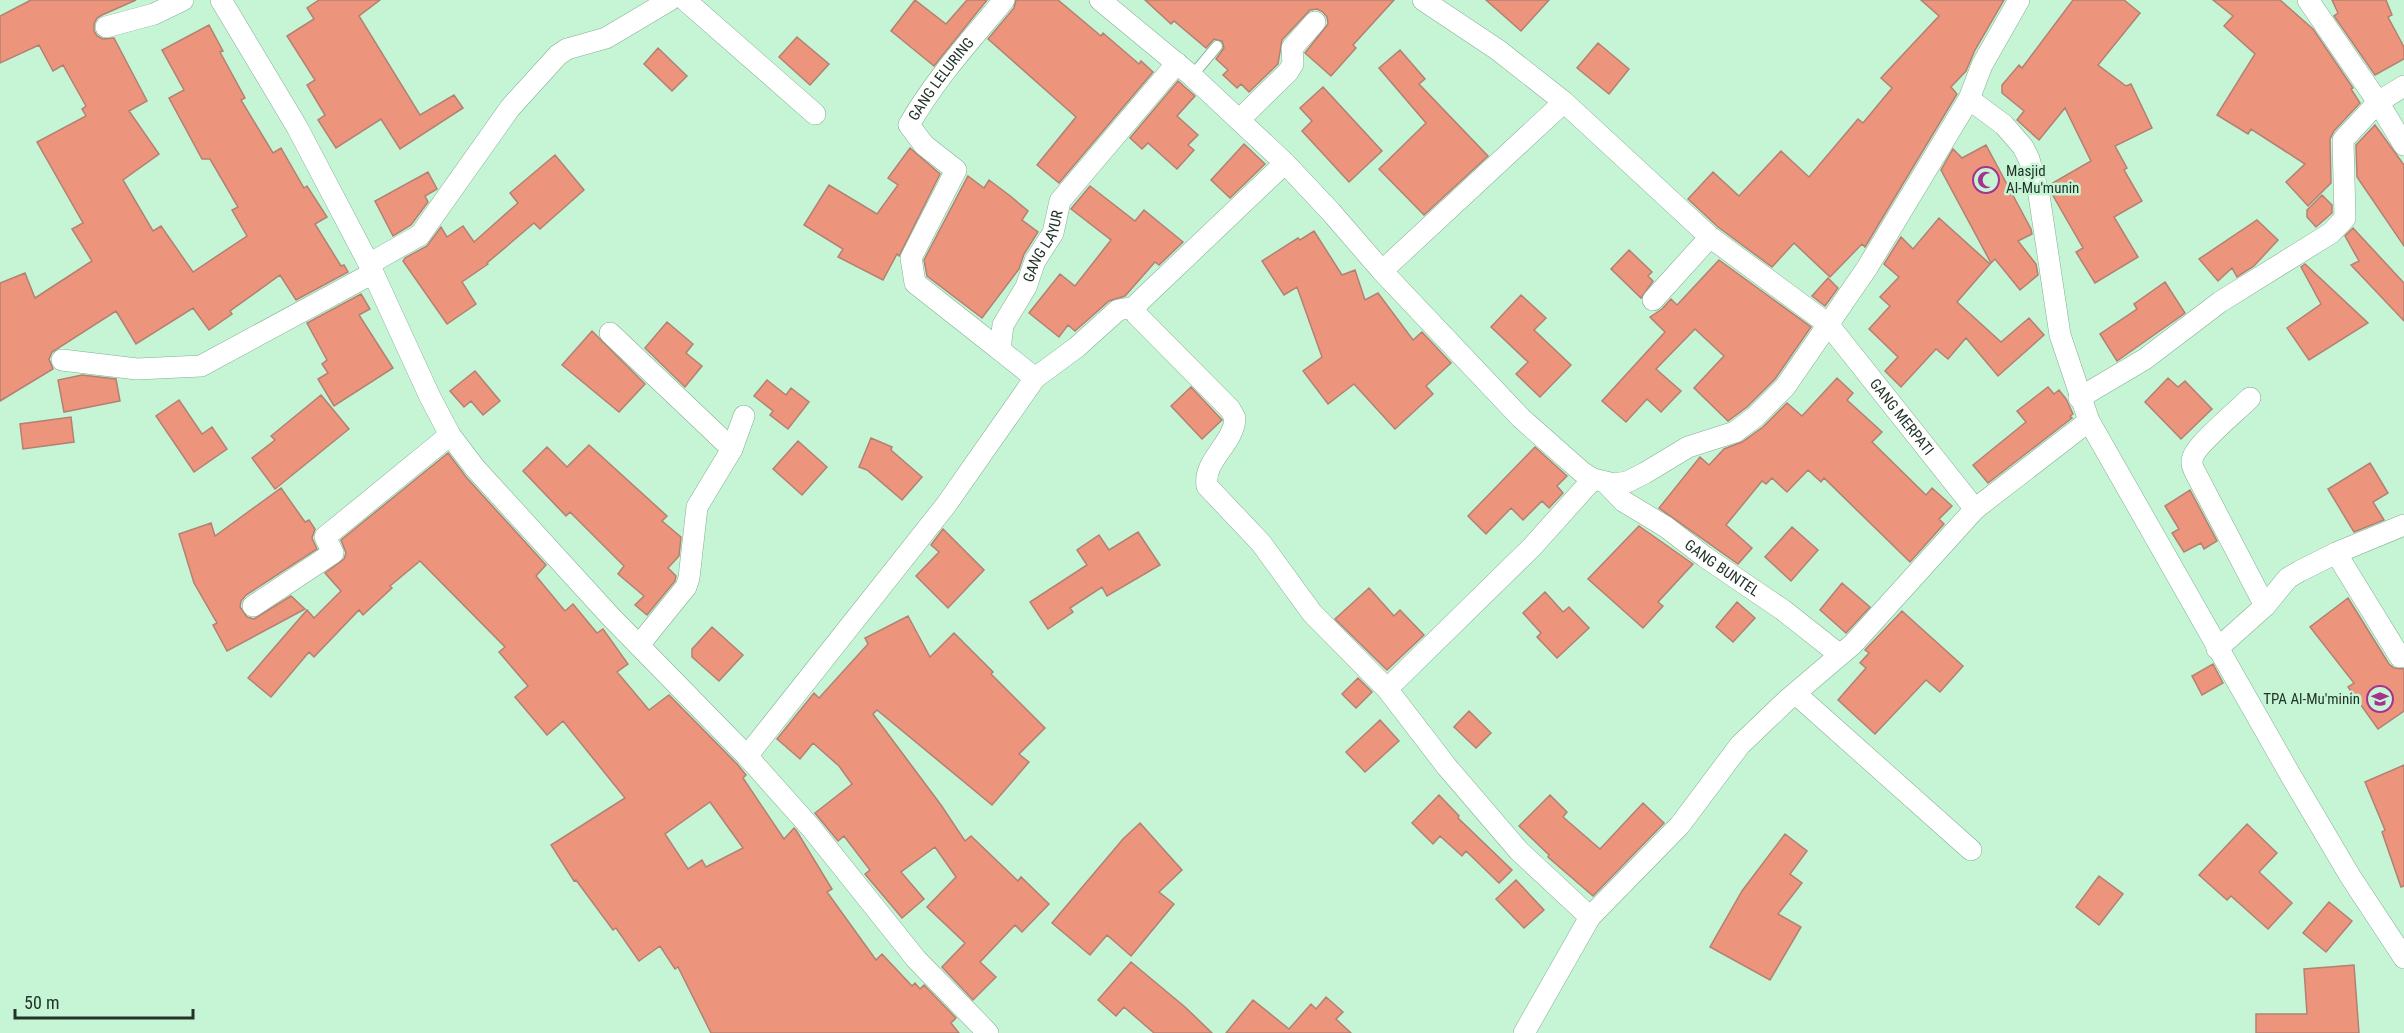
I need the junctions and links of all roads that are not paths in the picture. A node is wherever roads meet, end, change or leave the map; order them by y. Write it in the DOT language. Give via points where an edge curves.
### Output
graph roads {
  1 [pos="183,0"];
  2 [pos="221,0"];
  3 [pos="670,0"];
  4 [pos="685,0"];
  5 [pos="1004,0"];
  6 [pos="1100,0"];
  7 [pos="1424,0"];
  8 [pos="2019,0"];
  9 [pos="2308,0"];
  10 [pos="1316,22"];
  11 [pos="106,27"];
  12 [pos="1217,46"];
  13 [pos="1184,70"];
  14 [pos="2404,86"];
  15 [pos="1969,99"];
  16 [pos="1564,102"];
  17 [pos="2378,102"];
  18 [pos="815,114"];
  19 [pos="1239,120"];
  20 [pos="2404,145"];
  21 [pos="1285,163"];
  22 [pos="1710,237"];
  23 [pos="371,269"];
  24 [pos="1382,272"];
  25 [pos="1653,300"];
  26 [pos="1136,308"];
  27 [pos="1828,324"];
  28 [pos="610,333"];
  29 [pos="1000,350"];
  30 [pos="62,360"];
  31 [pos="1035,378"];
  32 [pos="2079,398"];
  33 [pos="2250,398"];
  34 [pos="744,416"];
  35 [pos="2089,421"];
  36 [pos="450,435"];
  37 [pos="732,449"];
  38 [pos="1599,481"];
  39 [pos="1975,509"];
  40 [pos="2404,525"];
  41 [pos="2336,553"];
  42 [pos="253,606"];
  43 [pos="2265,606"];
  44 [pos="639,645"];
  45 [pos="2217,649"];
  46 [pos="1840,655"];
  47 [pos="2400,657"];
  48 [pos="1387,689"];
  49 [pos="1796,694"];
  50 [pos="747,756"];
  51 [pos="1971,850"];
  52 [pos="1590,917"];
  53 [pos="2404,958"];
  54 [pos="988,1033"];
  55 [pos="1524,1033"];
  1 -- 11 [label="street" via="154,14"];
  2 -- 23 [label="street" via="297,127"];
  3 -- 23 [label="street" via="606,39 558,55 510,108 420,234"];
  4 -- 18 [label="street"];
  5 -- 29 [label="street, GANG LELURING" via="938,80 909,125 924,145 956,170 911,258 915,283"];
  6 -- 13 [label="street, GANG BUNTEL"];
  7 -- 16 [label="street, GANG MERPATI" via="1498,50"];
  8 -- 15 [label="street" via="1982,65"];
  9 -- 17 [label="street"];
  10 -- 19 [label="street" via="1292,48 1293,64 1288,72"];
  12 -- 13 [label="lane"];
  13 -- 19 [label="street, GANG BUNTEL"];
  13 -- 29 [label="street, GANG LAYUR" via="1060,201 1053,233 1003,325"];
  14 -- 17 [label="street"];
  15 -- 27 [label="street" via="1867,268"];
  15 -- 32 [label="street" via="2015,137 2029,159 2060,335"];
  16 -- 22 [label="street, GANG MERPATI"];
  16 -- 24 [label="street"];
  17 -- 20 [label="street"];
  17 -- 32 [label="street" via="2343,140 2345,218 2331,233 2220,302 2145,359"];
  19 -- 21 [label="street, GANG BUNTEL"];
  21 -- 24 [label="street, GANG BUNTEL"];
  21 -- 26 [label="street"];
  22 -- 25 [label="street"];
  22 -- 27 [label="street, GANG MERPATI"];
  23 -- 30 [label="street" via="201,366 137,369"];
  23 -- 36 [label="street"];
  24 -- 38 [label="street, GANG BUNTEL" via="1521,418 1582,472"];
  26 -- 31 [label="street" via="1118,310"];
  26 -- 48 [label="street" via="1136,314 1235,418 1230,439 1209,467 1207,486 1261,543 1312,613"];
  27 -- 38 [label="street" via="1785,387 1735,432 1688,447 1627,482"];
  27 -- 39 [label="street, GANG MERPATI"];
  28 -- 37 [label="street"];
  29 -- 31 [label="street"];
  31 -- 50 [label="street" via="946,505"];
  32 -- 35 [label="street"];
  33 -- 43 [label="street" via="2202,444 2192,460"];
  34 -- 37 [label="street"];
  35 -- 39 [label="street"];
  35 -- 45 [label="street"];
  36 -- 42 [label="street" via="325,537 333,553"];
  36 -- 44 [label="street" via="475,468"];
  37 -- 44 [label="street" via="697,507 686,587"];
  38 -- 46 [label="street, GANG BUNTEL" via="1783,610"];
  38 -- 48 [label="street"];
  39 -- 46 [label="street"];
  40 -- 41 [label="street"];
  41 -- 43 [label="street" via="2288,578"];
  41 -- 47 [label="street"];
  43 -- 45 [label="street"];
  44 -- 50 [label="street"];
  45 -- 53 [label="street" via="2350,876"];
  46 -- 49 [label="street"];
  48 -- 52 [label="street" via="1519,851"];
  49 -- 51 [label="street"];
  49 -- 52 [label="street" via="1740,745 1680,825"];
  50 -- 54 [label="street" via="812,829 916,959"];
  52 -- 55 [label="street"];
}
